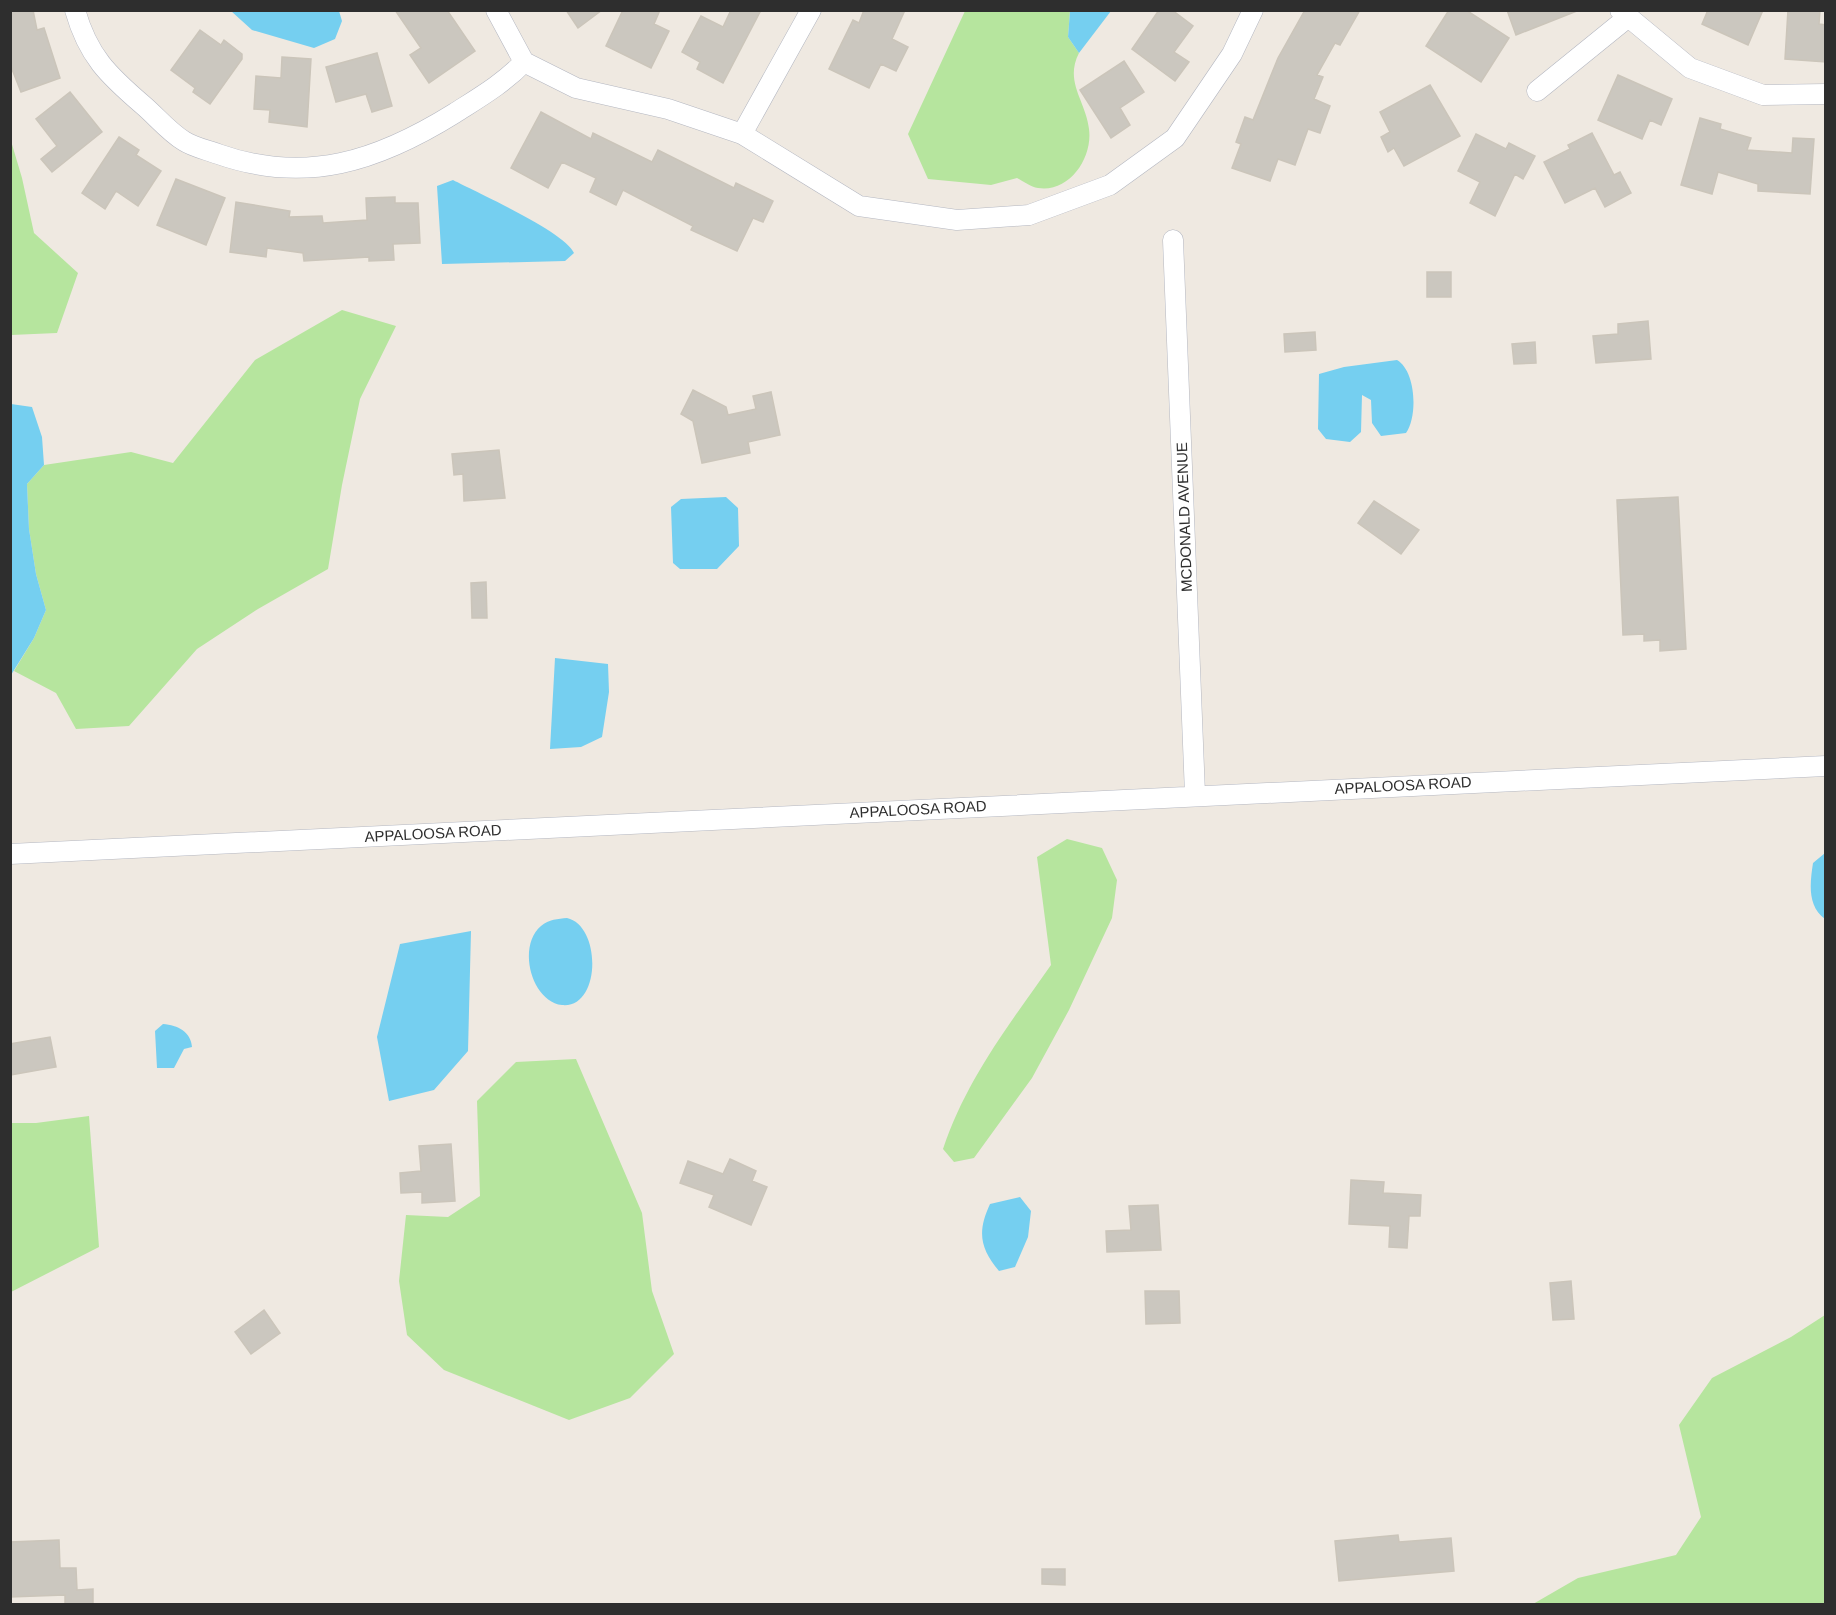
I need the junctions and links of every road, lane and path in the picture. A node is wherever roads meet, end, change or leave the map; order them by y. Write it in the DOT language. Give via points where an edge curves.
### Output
graph roads {
  1 [pos="75,10"];
  2 [pos="496,10"];
  3 [pos="811,10"];
  4 [pos="1253,10"];
  5 [pos="1623,14"];
  6 [pos="524,62"];
  7 [pos="1537,91"];
  8 [pos="1826,94"];
  9 [pos="742,134"];
  10 [pos="1173,240"];
  11 [pos="1826,766"];
  12 [pos="1195,794"];
  13 [pos="10,854"];
  1 -- 6 [label="street" via="81,32 105,71 184,141 247,164 288,169 336,165 377,154 507,80"];
  2 -- 6 [label="street"];
  3 -- 9 [label="street"];
  4 -- 9 [label="street" via="1232,54 1175,138 1110,185 1029,214 957,220 859,206"];
  5 -- 7 [label="street"];
  5 -- 8 [label="street" via="1690,68 1763,95"];
  6 -- 9 [label="street" via="576,88 668,109"];
  10 -- 12 [label="street, MCDONALD AVENUE"];
  11 -- 12 [label="street, APPALOOSA ROAD"];
  12 -- 13 [label="street, APPALOOSA ROAD"];
}
